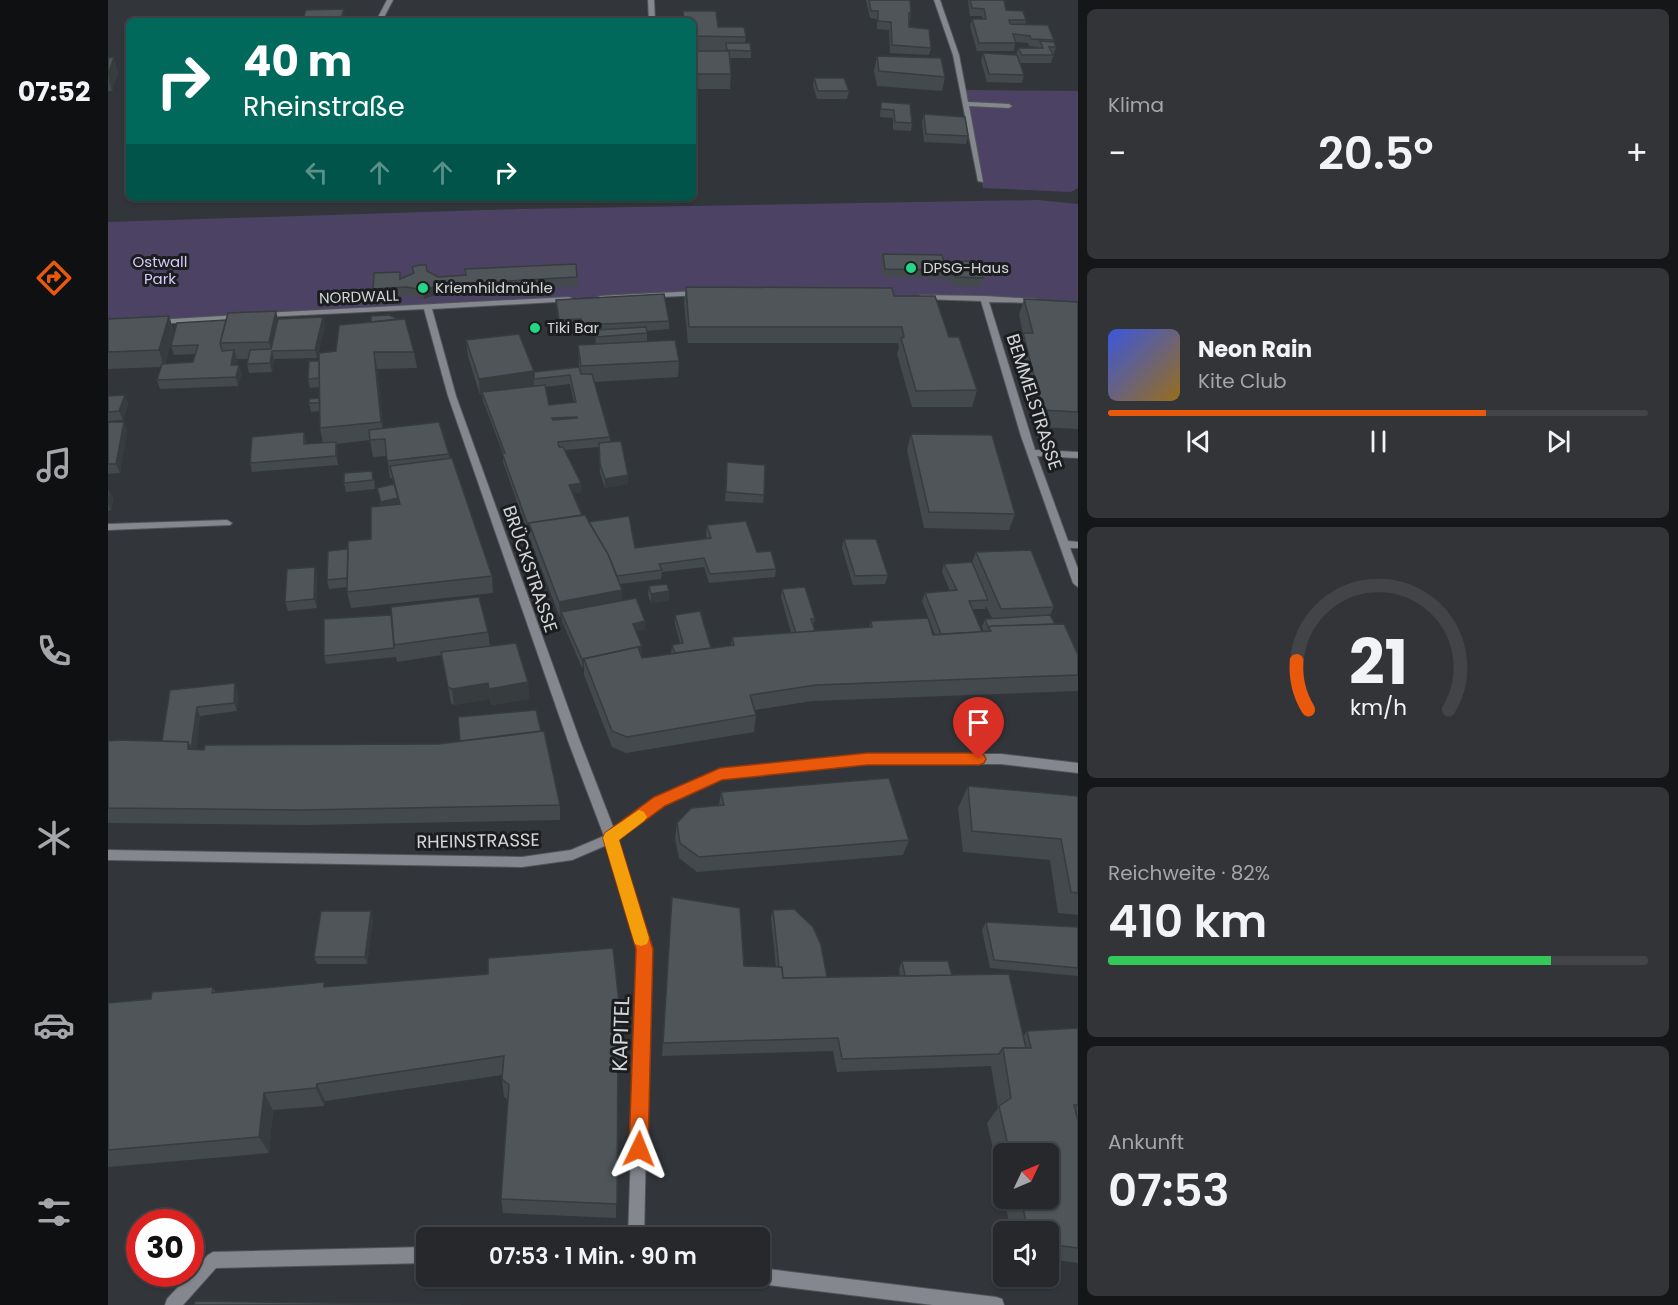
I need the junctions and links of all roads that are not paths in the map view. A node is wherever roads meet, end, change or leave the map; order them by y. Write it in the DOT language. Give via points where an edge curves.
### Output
graph roads {
  1 [pos="390,0"];
  2 [pos="651,0"];
  3 [pos="937,0"];
  4 [pos="381,18"];
  5 [pos="652,18"];
  6 [pos="967,104"];
  7 [pos="1009,106"];
  8 [pos="981,181"];
  9 [pos="711,293"];
  10 [pos="913,297"];
  11 [pos="593,298"];
  12 [pos="984,298"];
  13 [pos="581,299"];
  14 [pos="1043,301"];
  15 [pos="428,308"];
  16 [pos="244,316"];
  17 [pos="256,316"];
  18 [pos="149,322"];
  19 [pos="1032,453"];
  20 [pos="1078,455"];
  21 [pos="227,523"];
  22 [pos="108,527"];
  23 [pos="1063,544"];
  24 [pos="1078,545"];
  25 [pos="1078,583"];
  26 [pos="1078,768"];
  27 [pos="611,838"];
  28 [pos="108,855"];
  29 [pos="636,1227"];
  30 [pos="416,1255"];
  31 [pos="770,1277"];
  32 [pos="173,1305"];
  33 [pos="996,1305"];
  1 -- 4 [label="street"];
  2 -- 5 [label="street"];
  3 -- 6 [label="street" via="956,55"];
  6 -- 7 [label="street"];
  6 -- 8 [label="street"];
  9 -- 11 [label="street"];
  10 -- 12 [label="street"];
  12 -- 14 [label="street"];
  12 -- 19 [label="street, BEMMELSTRASSE"];
  13 -- 15 [label="street, NORDWALL"];
  15 -- 17 [label="street, NORDWALL"];
  15 -- 27 [label="street, BRÜCKSTRASSE" via="452,396"];
  16 -- 18 [label="street"];
  19 -- 20 [label="street"];
  19 -- 23 [label="street, BEMMELSTRASSE"];
  21 -- 22 [label="street"];
  23 -- 24 [label="street"];
  23 -- 25 [label="street, BEMMELSTRASSE"];
  26 -- 27 [label="street, RHEINSTRASSE" via="1001,759 867,759 720,774 659,802"];
  27 -- 28 [label="street, RHEINSTRASSE" via="573,855 522,862"];
  27 -- 29 [label="street, KAPITEL" via="644,949"];
  30 -- 32 [label="street" via="213,1260"];
  31 -- 33 [label="street"];
}
